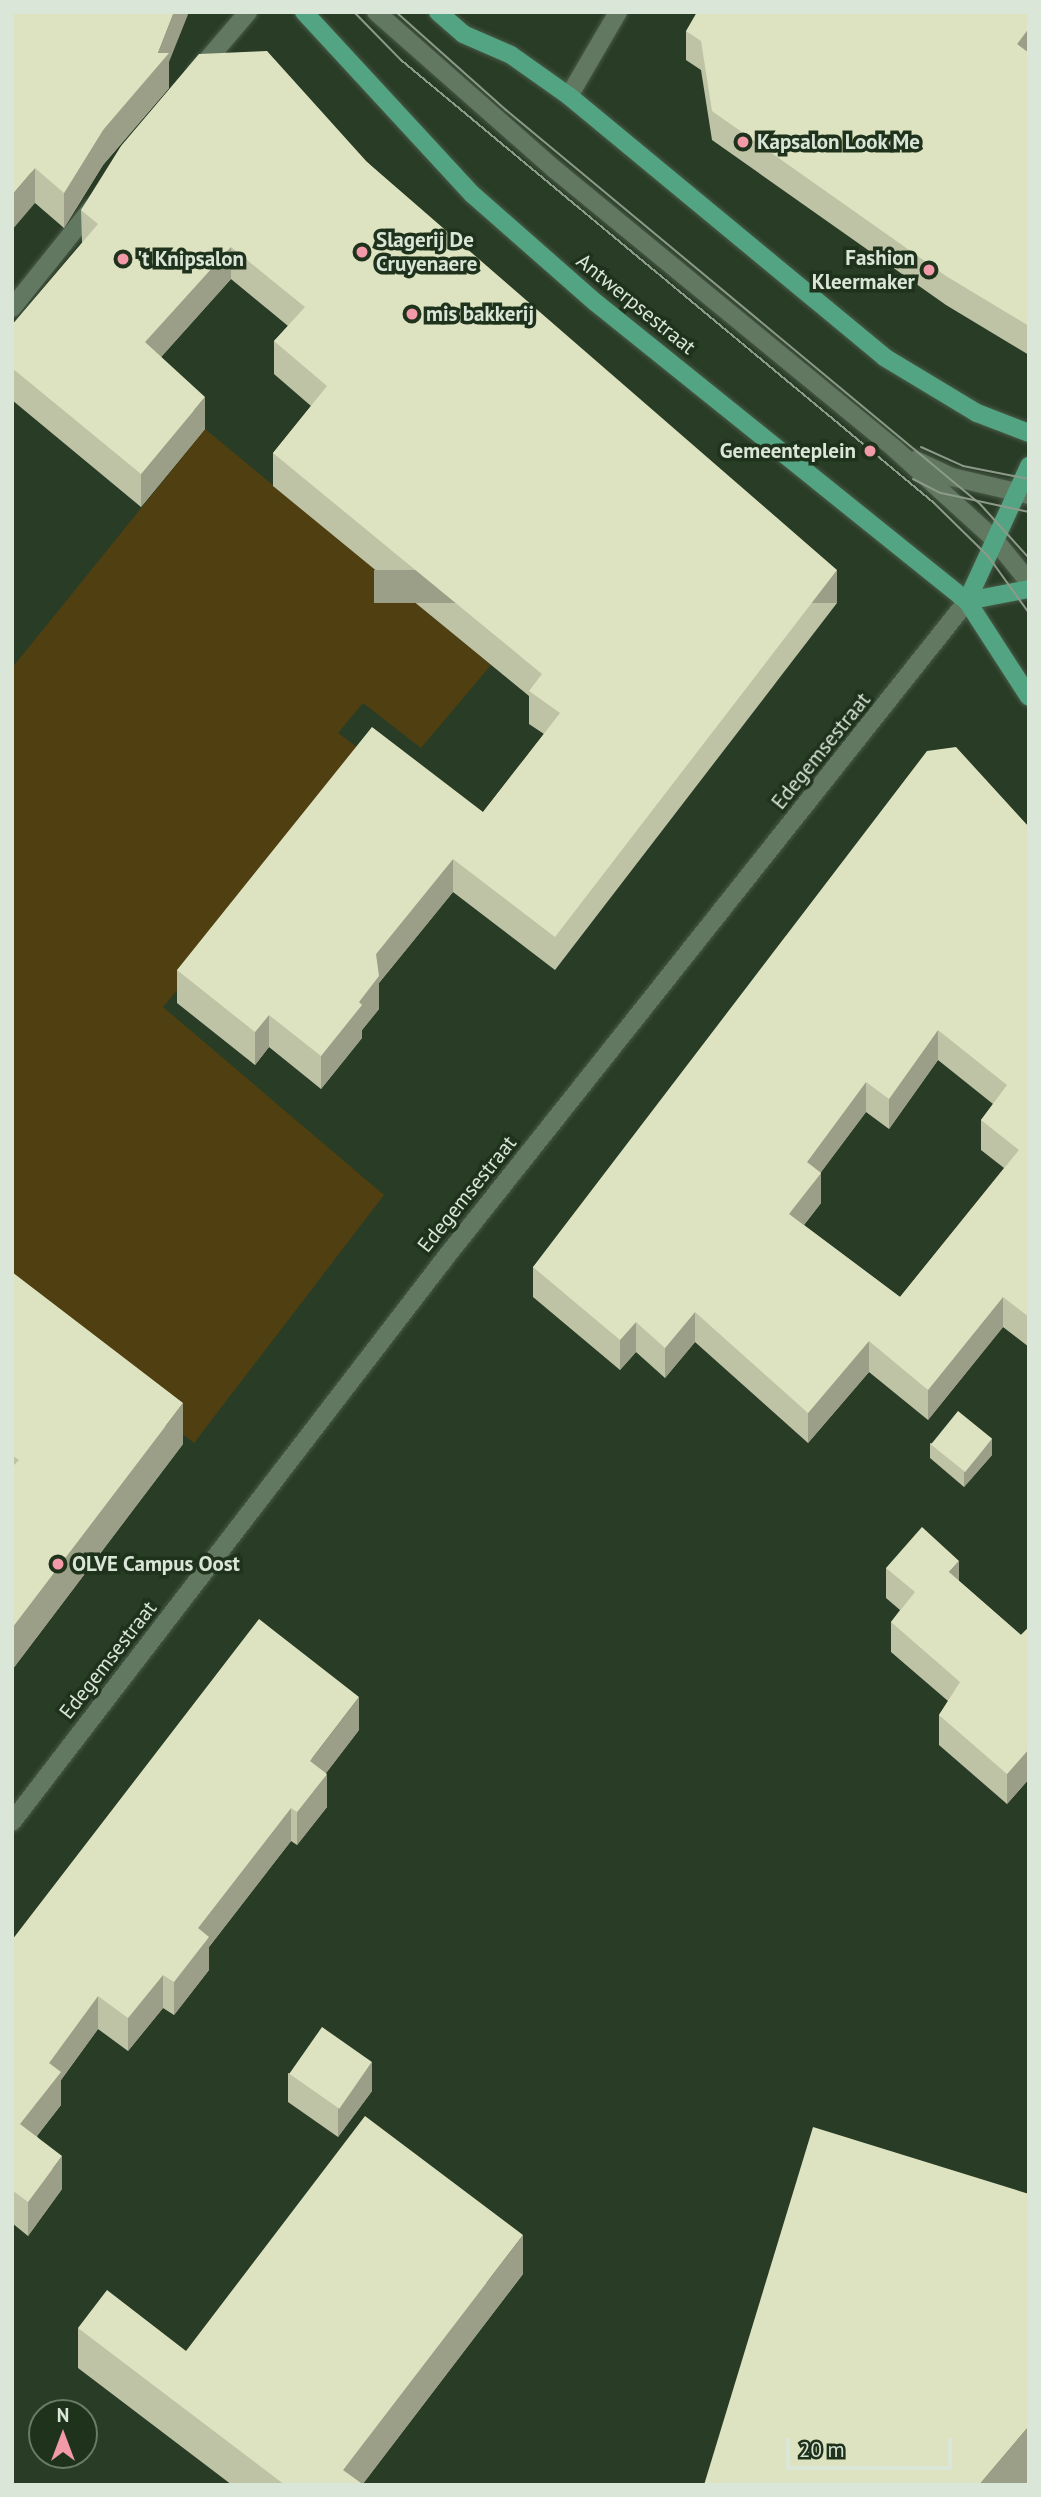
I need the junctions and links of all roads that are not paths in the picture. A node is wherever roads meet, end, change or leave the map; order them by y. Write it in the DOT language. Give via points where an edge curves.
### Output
graph roads {
  1 [pos="248,12"];
  2 [pos="304,12"];
  3 [pos="376,12"];
  4 [pos="438,12"];
  5 [pos="618,12"];
  6 [pos="182,90"];
  7 [pos="569,96"];
  8 [pos="106,184"];
  9 [pos="12,308"];
  10 [pos="1029,433"];
  11 [pos="894,448"];
  12 [pos="1029,466"];
  13 [pos="1023,494"];
  14 [pos="995,540"];
  15 [pos="1029,582"];
  16 [pos="1029,589"];
  17 [pos="967,601"];
  18 [pos="1029,697"];
  19 [pos="12,1822"];
  1 -- 6 [label="street"];
  2 -- 17 [label="main road, Antwerpsestraat" via="472,194 595,302"];
  3 -- 11 [label="street" via="553,168"];
  4 -- 7 [label="main road" via="463,34 511,54"];
  5 -- 7 [label="street"];
  7 -- 10 [label="main road" via="884,357 977,413"];
  8 -- 9 [label="street" via="85,221"];
  11 -- 13 [label="street" via="952,477"];
  11 -- 14 [label="street"];
  12 -- 13 [label="main road"];
  13 -- 14 [label="main road"];
  14 -- 15 [label="street"];
  14 -- 17 [label="main road"];
  16 -- 17 [label="main road"];
  17 -- 18 [label="main road, Antwerpsestraat"];
  17 -- 19 [label="street, Edegemsestraat" via="446,1256"];
}
